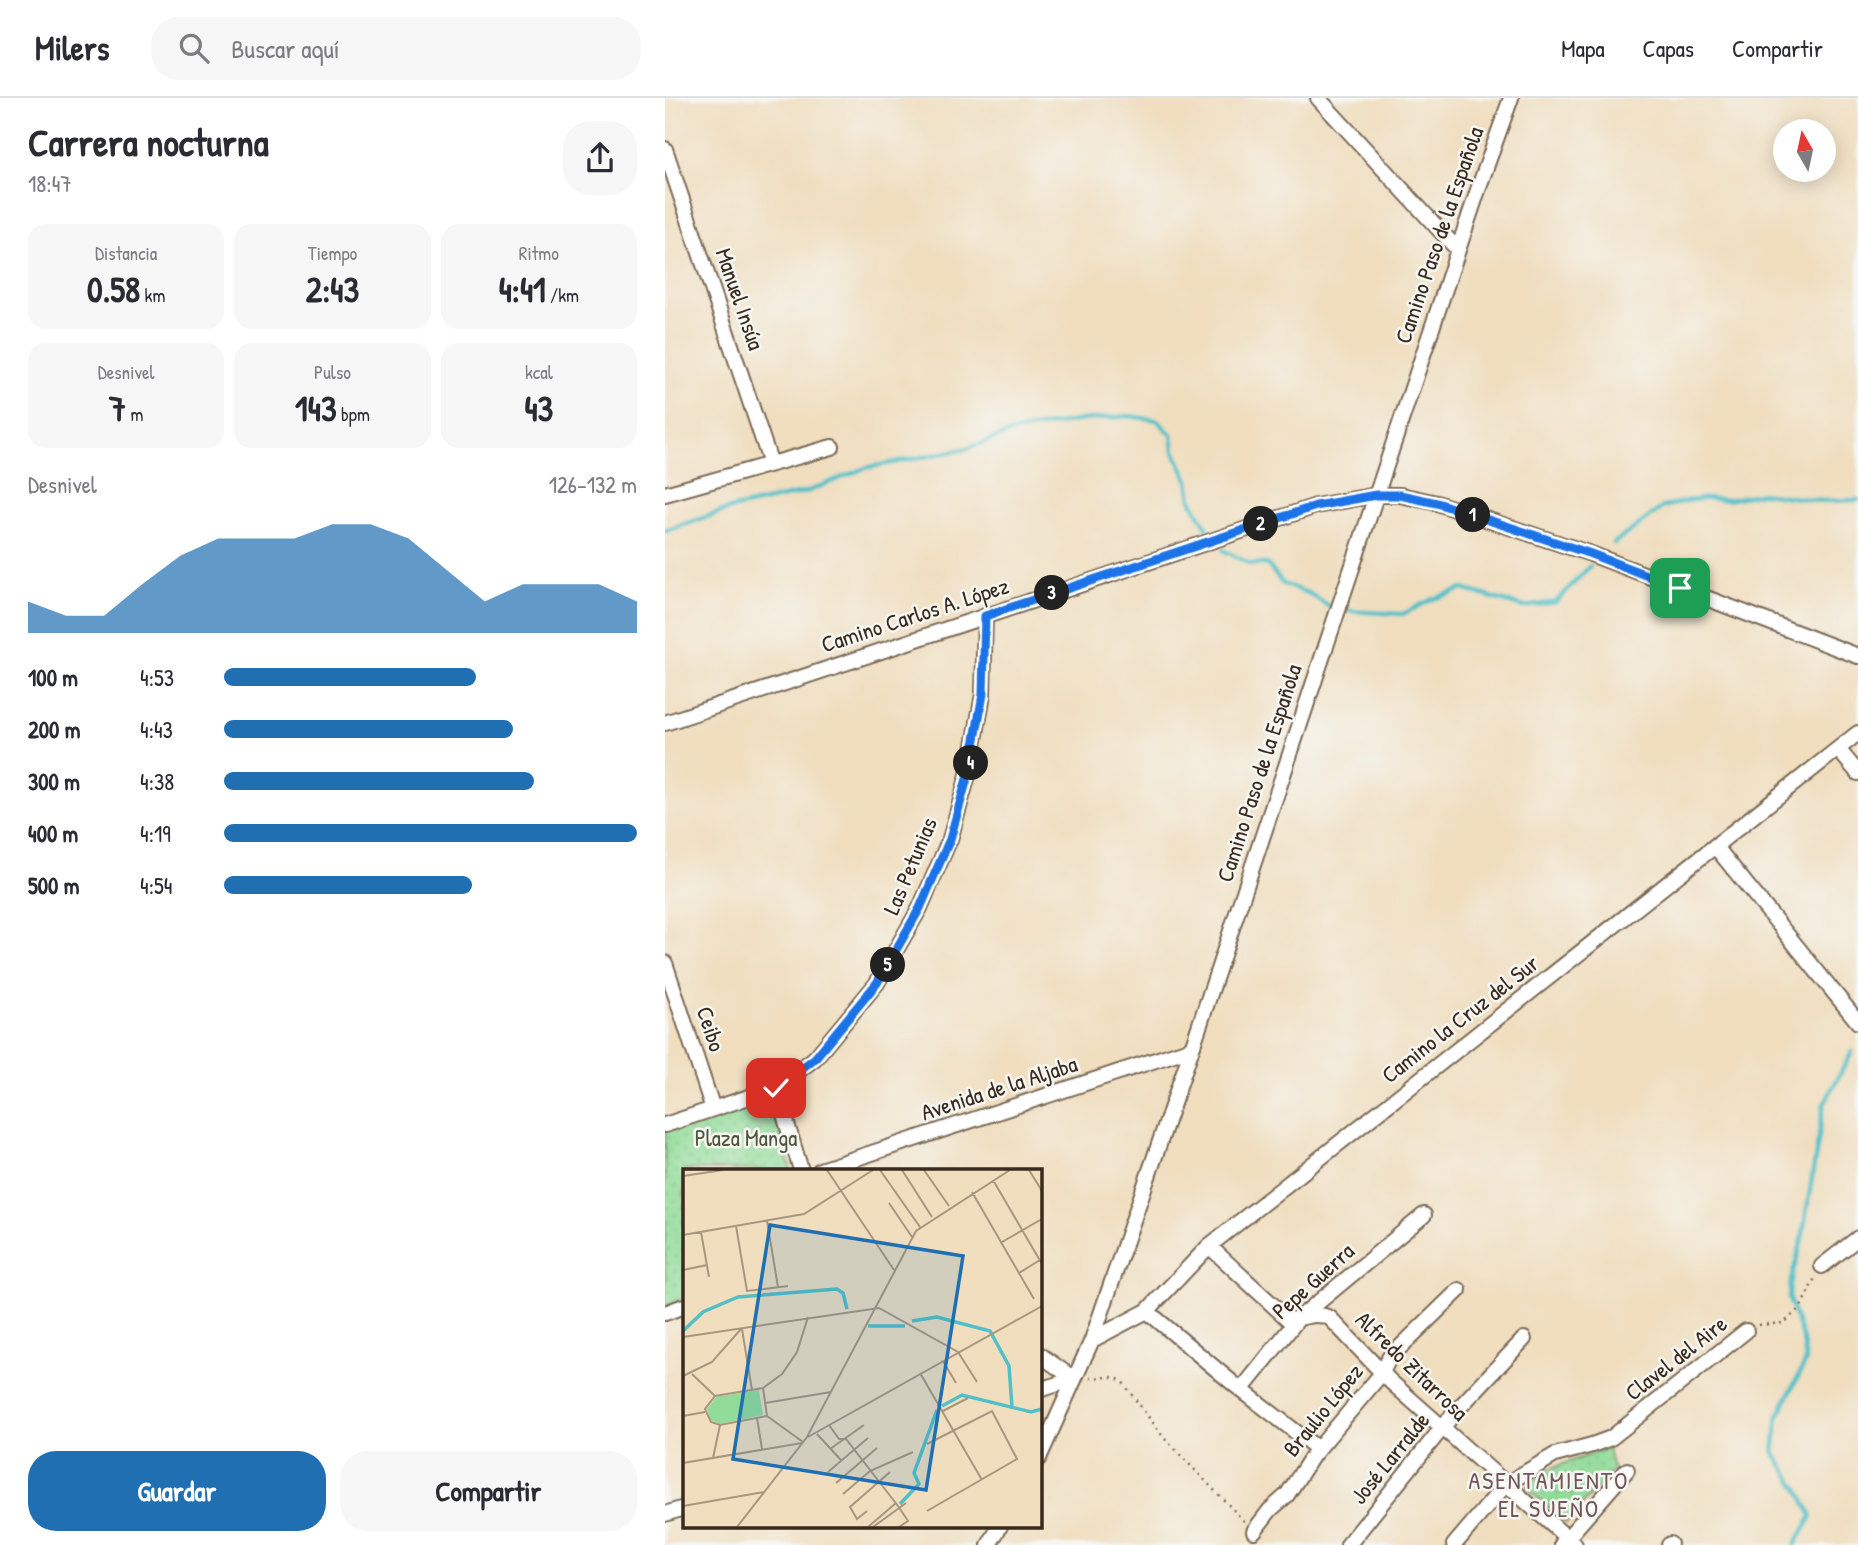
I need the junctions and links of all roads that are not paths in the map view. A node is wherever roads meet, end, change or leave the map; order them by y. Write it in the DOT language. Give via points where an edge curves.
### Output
graph roads {
  1 [pos="1318,98"];
  2 [pos="1510,98"];
  3 [pos="665,149"];
  4 [pos="1458,250"];
  5 [pos="832,447"];
  6 [pos="771,464"];
  7 [pos="665,494"];
  8 [pos="1376,495"];
  9 [pos="985,616"];
  10 [pos="1858,656"];
  11 [pos="665,723"];
  12 [pos="1858,733"];
  13 [pos="1838,749"];
  14 [pos="1858,773"];
  15 [pos="1715,846"];
  16 [pos="665,963"];
  17 [pos="1858,1022"];
  18 [pos="1192,1048"];
  19 [pos="776,1088"];
  20 [pos="713,1109"];
  21 [pos="665,1125"];
  22 [pos="800,1169"];
  23 [pos="826,1169"];
  24 [pos="1424,1215"];
  25 [pos="1858,1238"];
  26 [pos="1209,1247"];
  27 [pos="1822,1266"];
  28 [pos="1459,1290"];
  29 [pos="683,1306"];
  30 [pos="1147,1311"];
  31 [pos="665,1313"];
  32 [pos="1298,1319"];
  33 [pos="1747,1331"];
  34 [pos="1524,1339"];
  35 [pos="1092,1340"];
  36 [pos="1041,1355"];
  37 [pos="1382,1373"];
  38 [pos="1074,1379"];
  39 [pos="1041,1389"];
  40 [pos="1242,1390"];
  41 [pos="1443,1429"];
  42 [pos="1318,1449"];
  43 [pos="1041,1453"];
  44 [pos="1627,1470"];
  45 [pos="1506,1484"];
  46 [pos="683,1508"];
  47 [pos="665,1514"];
  48 [pos="999,1528"];
  49 [pos="1254,1531"];
  50 [pos="1568,1543"];
  51 [pos="989,1545"];
  52 [pos="1348,1545"];
  53 [pos="1454,1545"];
  1 -- 4 [label="street"];
  2 -- 4 [label="street, Camino Paso de la Española"];
  3 -- 6 [label="street, Manuel Insúa"];
  4 -- 8 [label="street, Camino Paso de la Española"];
  5 -- 6 [label="street"];
  6 -- 7 [label="street"];
  8 -- 9 [label="street, Camino Carlos A. López" via="1316,506"];
  8 -- 10 [label="street, Camino Carlos A. López" via="1437,503 1591,554"];
  8 -- 18 [label="street, Camino Paso de la Española"];
  9 -- 11 [label="street, Camino Carlos A. López"];
  9 -- 19 [label="street, Las Petunias" via="983,694 970,768 950,839 920,908 877,983 815,1058"];
  12 -- 13 [label="street, Camino la Cruz del Sur"];
  13 -- 14 [label="street"];
  13 -- 15 [label="street, Camino la Cruz del Sur"];
  15 -- 17 [label="street"];
  15 -- 26 [label="street, Camino la Cruz del Sur"];
  16 -- 20 [label="street, Ceibo"];
  18 -- 23 [label="street, Avenida de la Aljaba"];
  18 -- 35 [label="street, Camino Paso de la Española"];
  19 -- 20 [label="street"];
  19 -- 22 [label="street"];
  20 -- 21 [label="street"];
  24 -- 32 [label="street, Pepe Guerra"];
  25 -- 27 [label="street"];
  26 -- 30 [label="street, Camino la Cruz del Sur"];
  26 -- 32 [label="street" via="1289,1320"];
  28 -- 37 [label="street, Braulio López" via="1389,1358"];
  29 -- 31 [label="street"];
  30 -- 35 [label="street, Camino la Cruz del Sur"];
  30 -- 40 [label="street"];
  32 -- 37 [label="street, Alfredo Zitarrosa" via="1314,1314 1330,1318"];
  32 -- 40 [label="street, Pepe Guerra"];
  33 -- 45 [label="street, Clavel del Aire" via="1611,1438 1555,1455"];
  34 -- 41 [label="street, José Larralde"];
  35 -- 38 [label="street, Camino Paso de la Española"];
  36 -- 38 [label="street"];
  37 -- 41 [label="street, Alfredo Zitarrosa"];
  37 -- 42 [label="street, Braulio López"];
  38 -- 39 [label="street"];
  38 -- 43 [label="street, Camino Paso de la Española"];
  40 -- 42 [label="street"];
  41 -- 45 [label="street, Alfredo Zitarrosa"];
  41 -- 52 [label="street, José Larralde"];
  42 -- 49 [label="street, Braulio López" via="1287,1495"];
  44 -- 50 [label="street"];
  45 -- 50 [label="street, Alfredo Zitarrosa"];
  45 -- 53 [label="street, Clavel del Aire"];
  46 -- 47 [label="street"];
  48 -- 51 [label="street"];
}
